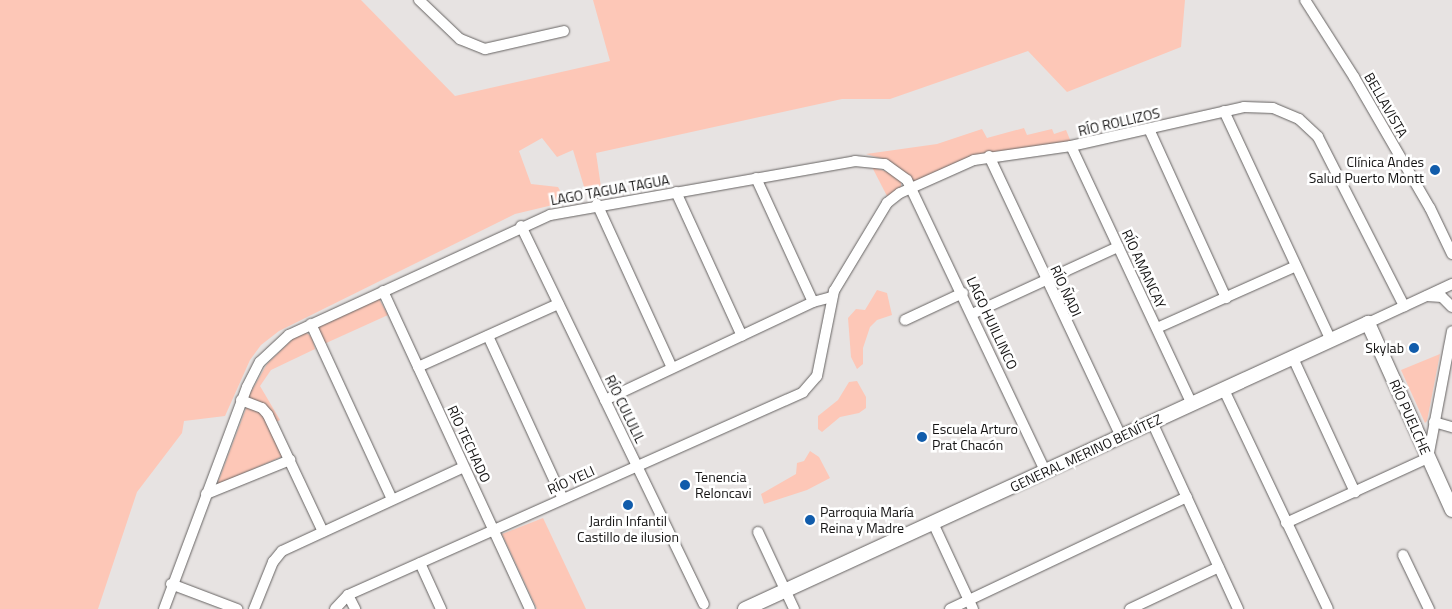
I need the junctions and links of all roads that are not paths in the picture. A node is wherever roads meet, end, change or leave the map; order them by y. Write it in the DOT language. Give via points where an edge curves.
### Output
graph roads {
  1 [pos="418,0"];
  2 [pos="1305,0"];
  3 [pos="564,31"];
  4 [pos="1224,111"];
  5 [pos="1149,129"];
  6 [pos="1071,146"];
  7 [pos="989,156"];
  8 [pos="756,178"];
  9 [pos="911,188"];
  10 [pos="676,192"];
  11 [pos="597,204"];
  12 [pos="521,226"];
  13 [pos="1118,247"];
  14 [pos="1452,254"];
  15 [pos="1296,266"];
  16 [pos="1046,281"];
  17 [pos="1452,284"];
  18 [pos="383,291"];
  19 [pos="963,293"];
  20 [pos="1426,296"];
  21 [pos="832,297"];
  22 [pos="1226,298"];
  23 [pos="813,302"];
  24 [pos="558,304"];
  25 [pos="1404,306"];
  26 [pos="1452,307"];
  27 [pos="972,314"];
  28 [pos="905,320"];
  29 [pos="1368,323"];
  30 [pos="311,324"];
  31 [pos="1157,328"];
  32 [pos="1452,331"];
  33 [pos="488,336"];
  34 [pos="742,336"];
  35 [pos="1331,340"];
  36 [pos="1293,358"];
  37 [pos="418,367"];
  38 [pos="672,368"];
  39 [pos="817,376"];
  40 [pos="1224,390"];
  41 [pos="241,400"];
  42 [pos="605,400"];
  43 [pos="1192,404"];
  44 [pos="1152,422"];
  45 [pos="1434,422"];
  46 [pos="1452,428"];
  47 [pos="1121,437"];
  48 [pos="1428,458"];
  49 [pos="290,460"];
  50 [pos="637,466"];
  51 [pos="464,467"];
  52 [pos="1045,471"];
  53 [pos="1355,492"];
  54 [pos="206,494"];
  55 [pos="1187,497"];
  56 [pos="392,499"];
  57 [pos="563,499"];
  58 [pos="1452,510"];
  59 [pos="932,523"];
  60 [pos="1286,523"];
  61 [pos="494,530"];
  62 [pos="323,532"];
  63 [pos="758,532"];
  64 [pos="1404,555"];
  65 [pos="420,563"];
  66 [pos="1219,567"];
  67 [pos="172,584"];
  68 [pos="785,590"];
  69 [pos="348,595"];
  70 [pos="704,604"];
  71 [pos="971,605"];
  72 [pos="1326,607"];
  73 [pos="164,609"];
  74 [pos="237,609"];
  75 [pos="254,609"];
  76 [pos="335,609"];
  77 [pos="355,609"];
  78 [pos="441,609"];
  79 [pos="530,609"];
  80 [pos="746,609"];
  81 [pos="794,609"];
  82 [pos="950,609"];
  83 [pos="1130,609"];
  84 [pos="1238,609"];
  85 [pos="1315,609"];
  86 [pos="1429,609"];
  1 -- 3 [label="street" via="460,39 485,48"];
  2 -- 14 [label="street, BELLAVISTA" via="1430,208"];
  4 -- 5 [label="street, RÍO ROLLIZOS"];
  4 -- 15 [label="street"];
  4 -- 25 [label="street, RÍO ROLLIZOS" via="1254,106 1273,108 1306,124 1323,145"];
  5 -- 6 [label="street, RÍO ROLLIZOS"];
  5 -- 22 [label="street"];
  6 -- 7 [label="street, RÍO ROLLIZOS"];
  6 -- 13 [label="street, RÍO AMANCAY"];
  7 -- 9 [label="street, RÍO ROLLIZOS"];
  7 -- 16 [label="street, RÍO ÑADI"];
  8 -- 9 [label="street, LAGO TAGUA TAGUA" via="870,161 898,171"];
  8 -- 10 [label="street, LAGO TAGUA TAGUA"];
  8 -- 23 [label="street"];
  9 -- 19 [label="street, LAGO HUILLINCO"];
  9 -- 21 [label="street, RÍO ROLLIZOS" via="887,202"];
  10 -- 11 [label="street, LAGO TAGUA TAGUA"];
  10 -- 34 [label="street"];
  11 -- 12 [label="street, LAGO TAGUA TAGUA" via="550,214"];
  11 -- 38 [label="street"];
  12 -- 18 [label="street, LAGO TAGUA TAGUA"];
  12 -- 24 [label="street, RÍO CULULIL"];
  13 -- 16 [label="street"];
  13 -- 31 [label="street, RÍO AMANCAY"];
  15 -- 22 [label="street"];
  15 -- 35 [label="street"];
  16 -- 27 [label="street"];
  16 -- 47 [label="street, RÍO ÑADI"];
  17 -- 20 [label="street, GENERAL MERINO BENÍTEZ"];
  18 -- 30 [label="street, LAGO TAGUA TAGUA"];
  18 -- 37 [label="street, RÍO TECHADO"];
  19 -- 27 [label="street, LAGO HUILLINCO"];
  19 -- 28 [label="street"];
  20 -- 25 [label="street, GENERAL MERINO BENÍTEZ"];
  20 -- 26 [label="street" via="1442,297"];
  21 -- 23 [label="street"];
  21 -- 39 [label="street, RÍO ROLLIZOS"];
  22 -- 31 [label="street"];
  23 -- 34 [label="street"];
  24 -- 33 [label="street"];
  24 -- 42 [label="street, RÍO CULULIL"];
  25 -- 29 [label="street, GENERAL MERINO BENÍTEZ"];
  27 -- 52 [label="street, LAGO HUILLINCO"];
  29 -- 35 [label="street, GENERAL MERINO BENÍTEZ"];
  29 -- 48 [label="street, RÍO PUELCHE"];
  30 -- 41 [label="street, LAGO TAGUA TAGUA" via="269,352 253,374"];
  30 -- 56 [label="street"];
  31 -- 43 [label="street, RÍO AMANCAY"];
  32 -- 45 [label="street"];
  33 -- 37 [label="street"];
  33 -- 57 [label="street"];
  34 -- 38 [label="street"];
  35 -- 36 [label="street, GENERAL MERINO BENÍTEZ"];
  36 -- 40 [label="street, GENERAL MERINO BENÍTEZ"];
  36 -- 53 [label="street"];
  37 -- 51 [label="street, RÍO TECHADO"];
  38 -- 42 [label="street"];
  39 -- 50 [label="street, RÍO YELI" via="803,392"];
  40 -- 43 [label="street, GENERAL MERINO BENÍTEZ"];
  40 -- 60 [label="street"];
  41 -- 49 [label="street" via="262,408 268,415"];
  41 -- 54 [label="street, LAGO TAGUA TAGUA"];
  42 -- 50 [label="street, RÍO CULULIL"];
  43 -- 44 [label="street, GENERAL MERINO BENÍTEZ"];
  44 -- 47 [label="street, GENERAL MERINO BENÍTEZ"];
  44 -- 55 [label="street"];
  45 -- 46 [label="street"];
  45 -- 48 [label="street"];
  47 -- 52 [label="street, GENERAL MERINO BENÍTEZ"];
  48 -- 53 [label="street"];
  48 -- 58 [label="street, RÍO PUELCHE"];
  49 -- 54 [label="street"];
  49 -- 62 [label="street"];
  50 -- 57 [label="street, RÍO YELI"];
  50 -- 70 [label="street, RÍO CULULIL"];
  51 -- 56 [label="street"];
  51 -- 61 [label="street, RÍO TECHADO"];
  52 -- 59 [label="street, GENERAL MERINO BENÍTEZ"];
  53 -- 60 [label="street"];
  54 -- 67 [label="street, LAGO TAGUA TAGUA"];
  55 -- 66 [label="street"];
  55 -- 71 [label="street"];
  56 -- 62 [label="street"];
  57 -- 61 [label="street, RÍO YELI"];
  59 -- 68 [label="street, GENERAL MERINO BENÍTEZ"];
  59 -- 71 [label="street"];
  60 -- 72 [label="street"];
  61 -- 65 [label="street, RÍO YELI"];
  61 -- 79 [label="street, RÍO TECHADO"];
  62 -- 75 [label="street" via="276,555"];
  63 -- 68 [label="street"];
  64 -- 86 [label="street"];
  65 -- 69 [label="street, RÍO YELI"];
  65 -- 78 [label="street"];
  66 -- 83 [label="street"];
  66 -- 84 [label="street"];
  67 -- 73 [label="street, LAGO TAGUA TAGUA"];
  67 -- 74 [label="street"];
  68 -- 80 [label="street, GENERAL MERINO BENÍTEZ"];
  68 -- 81 [label="street"];
  69 -- 76 [label="street, RÍO YELI"];
  69 -- 77 [label="street"];
  71 -- 82 [label="street"];
  72 -- 85 [label="street"];
}
